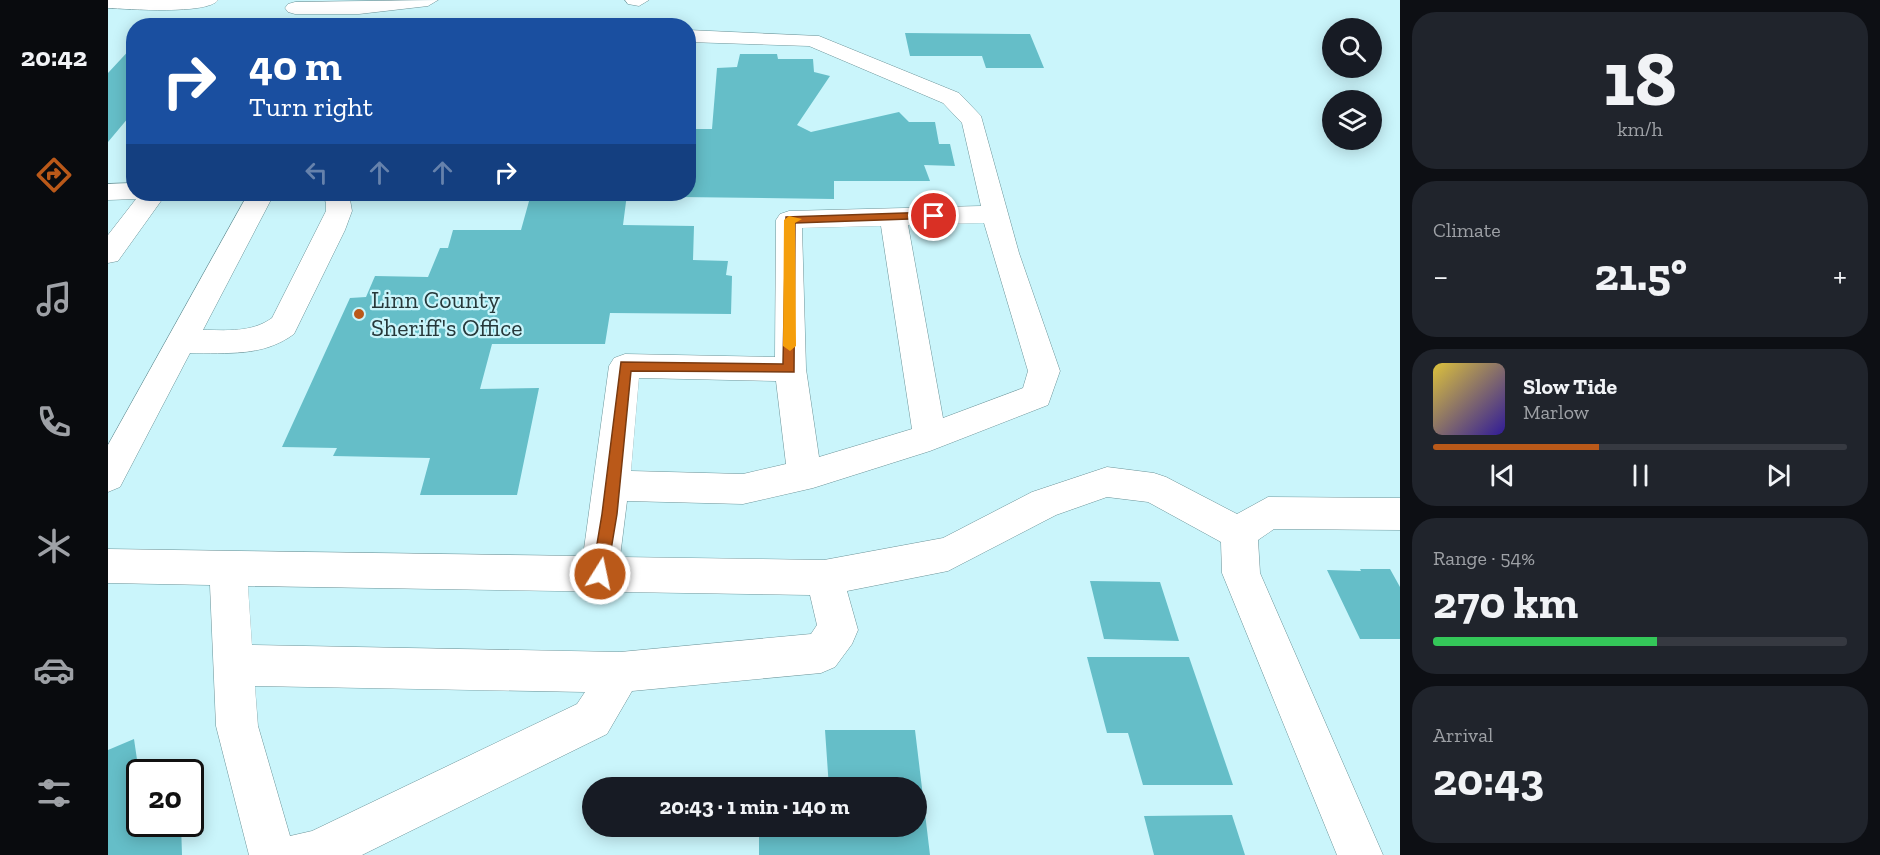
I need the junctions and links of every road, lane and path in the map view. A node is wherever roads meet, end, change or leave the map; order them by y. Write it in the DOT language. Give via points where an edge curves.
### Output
graph roads {
  1 [pos="208,0"];
  2 [pos="428,0"];
  3 [pos="108,2"];
  4 [pos="298,4"];
  5 [pos="287,18"];
  6 [pos="696,36"];
  7 [pos="126,191"];
  8 [pos="108,192"];
  9 [pos="148,201"];
  10 [pos="257,201"];
  11 [pos="339,201"];
  12 [pos="996,214"];
  13 [pos="892,217"];
  14 [pos="108,254"];
  15 [pos="181,342"];
  16 [pos="790,369"];
  17 [pos="930,437"];
  18 [pos="804,475"];
  19 [pos="108,477"];
  20 [pos="612,486"];
  21 [pos="1400,514"];
  22 [pos="1239,533"];
  23 [pos="108,566"];
  24 [pos="228,568"];
  25 [pos="600,574"];
  26 [pos="824,578"];
  27 [pos="234,664"];
  28 [pos="620,672"];
  29 [pos="272,855"];
  30 [pos="300,855"];
  31 [pos="1360,855"];
  1 -- 3 [label="street"];
  2 -- 4 [label="street" via="359,8"];
  4 -- 5 [label="street"];
  6 -- 12 [label="street" via="812,40 951,98 974,121"];
  7 -- 8 [label="street"];
  9 -- 14 [label="street"];
  10 -- 15 [label="street"];
  11 -- 15 [label="street" via="332,230 283,326 268,337"];
  12 -- 13 [label="street"];
  12 -- 17 [label="street" via="1044,371 1037,396"];
  13 -- 16 [label="street" via="789,220"];
  13 -- 17 [label="street"];
  15 -- 19 [label="street"];
  16 -- 18 [label="street"];
  16 -- 20 [label="street" via="625,366"];
  17 -- 18 [label="street"];
  18 -- 20 [label="street" via="743,489"];
  20 -- 25 [label="street"];
  21 -- 22 [label="street" via="1268,513"];
  22 -- 26 [label="street" via="1154,488 1107,482 1045,503 948,555"];
  22 -- 31 [label="street" via="1241,573"];
  23 -- 24 [label="street"];
  24 -- 25 [label="street"];
  24 -- 27 [label="street"];
  25 -- 26 [label="street"];
  26 -- 28 [label="street" via="838,630 821,654"];
  27 -- 28 [label="street"];
  27 -- 29 [label="street" via="237,726"];
  28 -- 30 [label="street" via="592,719 315,854"];
}
